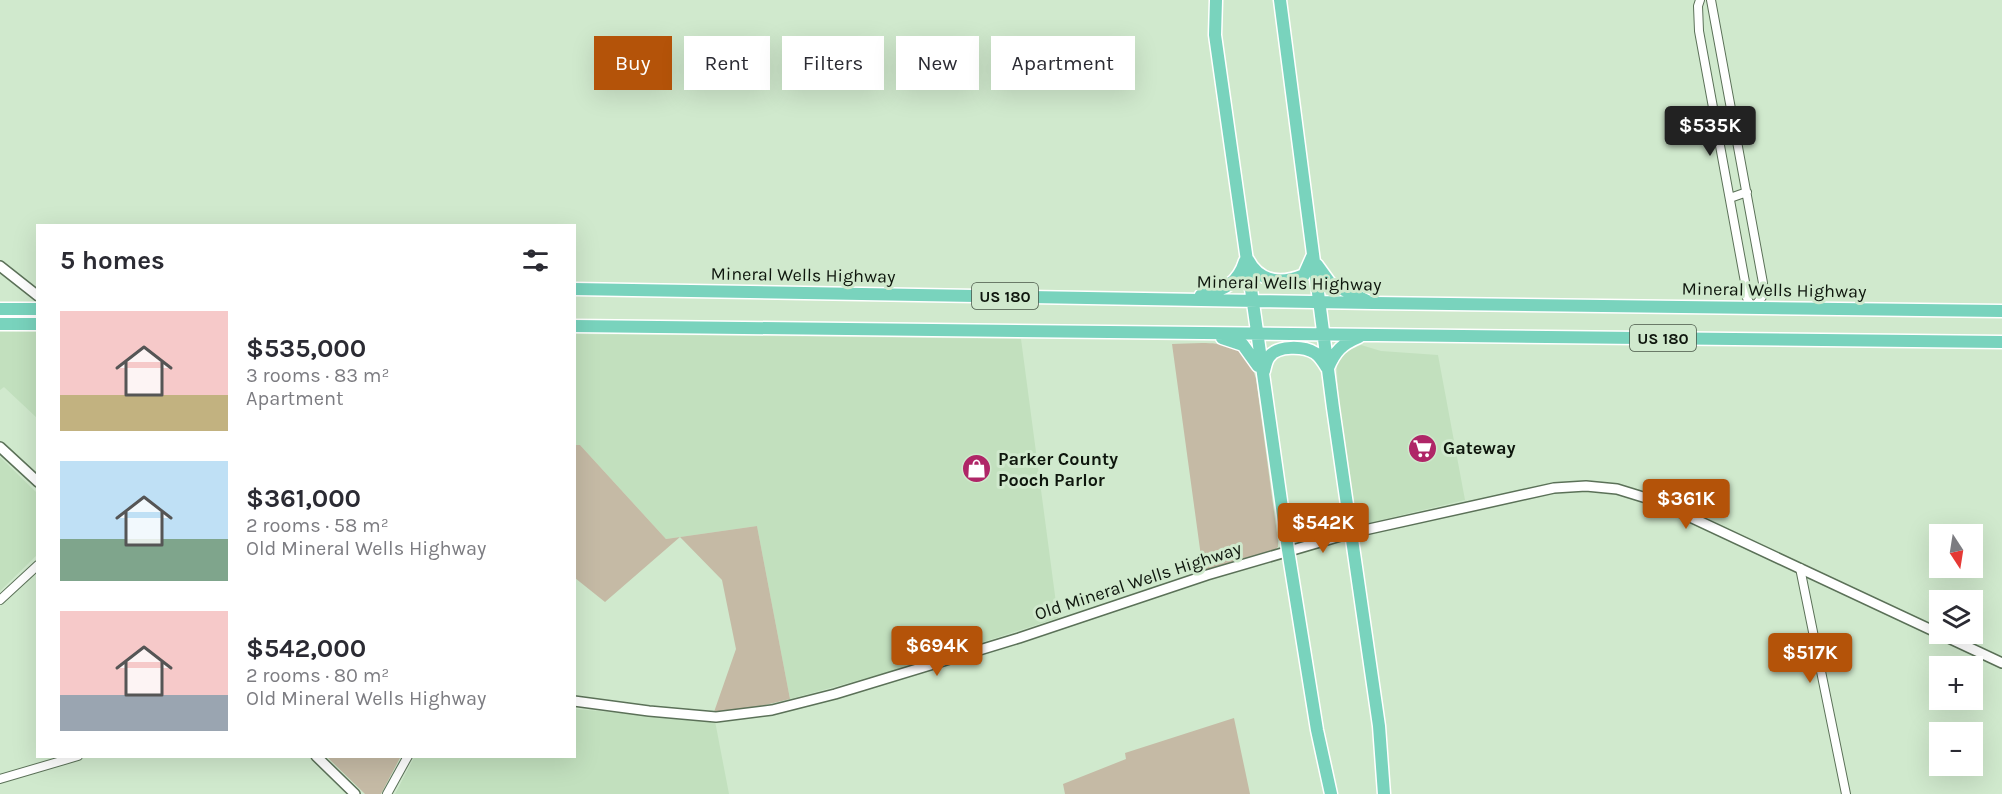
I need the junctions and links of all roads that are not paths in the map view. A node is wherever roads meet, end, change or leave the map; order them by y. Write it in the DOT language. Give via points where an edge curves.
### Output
graph roads {
  1 [pos="1215,0"];
  2 [pos="1280,0"];
  3 [pos="1700,0"];
  4 [pos="1711,0"];
  5 [pos="1747,192"];
  6 [pos="1730,198"];
  7 [pos="1312,256"];
  8 [pos="1246,257"];
  9 [pos="0,266"];
  10 [pos="576,289"];
  11 [pos="36,294"];
  12 [pos="1180,299"];
  13 [pos="1253,300"];
  14 [pos="1319,301"];
  15 [pos="1373,303"];
  16 [pos="1753,308"];
  17 [pos="0,309"];
  18 [pos="36,309"];
  19 [pos="2002,311"];
  20 [pos="0,324"];
  21 [pos="36,324"];
  22 [pos="576,326"];
  23 [pos="1200,333"];
  24 [pos="1257,334"];
  25 [pos="1324,334"];
  26 [pos="1365,335"];
  27 [pos="2002,342"];
  28 [pos="1328,369"];
  29 [pos="1263,375"];
  30 [pos="0,447"];
  31 [pos="36,480"];
  32 [pos="1351,533"];
  33 [pos="1288,550"];
  34 [pos="36,567"];
  35 [pos="1800,568"];
  36 [pos="0,600"];
  37 [pos="2002,663"];
  38 [pos="576,701"];
  39 [pos="71,758"];
  40 [pos="318,758"];
  41 [pos="407,758"];
  42 [pos="0,779"];
  43 [pos="355,794"];
  44 [pos="387,794"];
  45 [pos="1331,794"];
  46 [pos="1384,794"];
  47 [pos="1846,794"];
  1 -- 8 [label="main road" via="1215,35"];
  2 -- 7 [label="main road"];
  3 -- 6 [label="street" via="1699,31"];
  4 -- 5 [label="street"];
  5 -- 6 [label="street"];
  5 -- 16 [label="street" via="1763,283 1761,297"];
  6 -- 16 [label="street" via="1744,293"];
  7 -- 8 [label="main road" via="1304,274 1274,280 1260,276"];
  7 -- 14 [label="main road"];
  7 -- 15 [label="main road" via="1329,283"];
  8 -- 12 [label="main road" via="1232,284"];
  8 -- 13 [label="main road"];
  9 -- 11 [label="street"];
  10 -- 12 [label="main road, Mineral Wells Highway / US 180"];
  12 -- 13 [label="main road, Mineral Wells Highway / US 180"];
  13 -- 14 [label="main road, Mineral Wells Highway / US 180"];
  13 -- 24 [label="main road"];
  14 -- 15 [label="main road, Mineral Wells Highway / US 180"];
  14 -- 25 [label="main road"];
  15 -- 16 [label="main road, Mineral Wells Highway / US 180"];
  16 -- 19 [label="main road, Mineral Wells Highway / US 180"];
  17 -- 18 [label="main road"];
  20 -- 21 [label="main road"];
  22 -- 23 [label="main road, US 180"];
  23 -- 24 [label="main road, US 180"];
  23 -- 29 [label="main road" via="1243,345"];
  24 -- 25 [label="main road, US 180"];
  24 -- 29 [label="main road"];
  25 -- 26 [label="main road, US 180"];
  25 -- 28 [label="main road"];
  26 -- 27 [label="main road, US 180"];
  26 -- 28 [label="main road" via="1341,346"];
  28 -- 29 [label="main road" via="1317,354 1303,348 1288,348 1269,357"];
  28 -- 32 [label="main road"];
  29 -- 33 [label="main road"];
  30 -- 31 [label="street"];
  32 -- 33 [label="street, Old Mineral Wells Highway"];
  32 -- 35 [label="street, Old Mineral Wells Highway" via="1524,493 1586,486 1617,489 1656,501"];
  32 -- 46 [label="main road" via="1378,714"];
  33 -- 38 [label="street, Old Mineral Wells Highway" via="1025,636 772,710 716,717"];
  33 -- 45 [label="main road"];
  34 -- 36 [label="street"];
  35 -- 37 [label="street, Old Mineral Wells Highway"];
  35 -- 47 [label="street"];
  39 -- 42 [label="street"];
  40 -- 43 [label="street"];
  41 -- 44 [label="street"];
}
